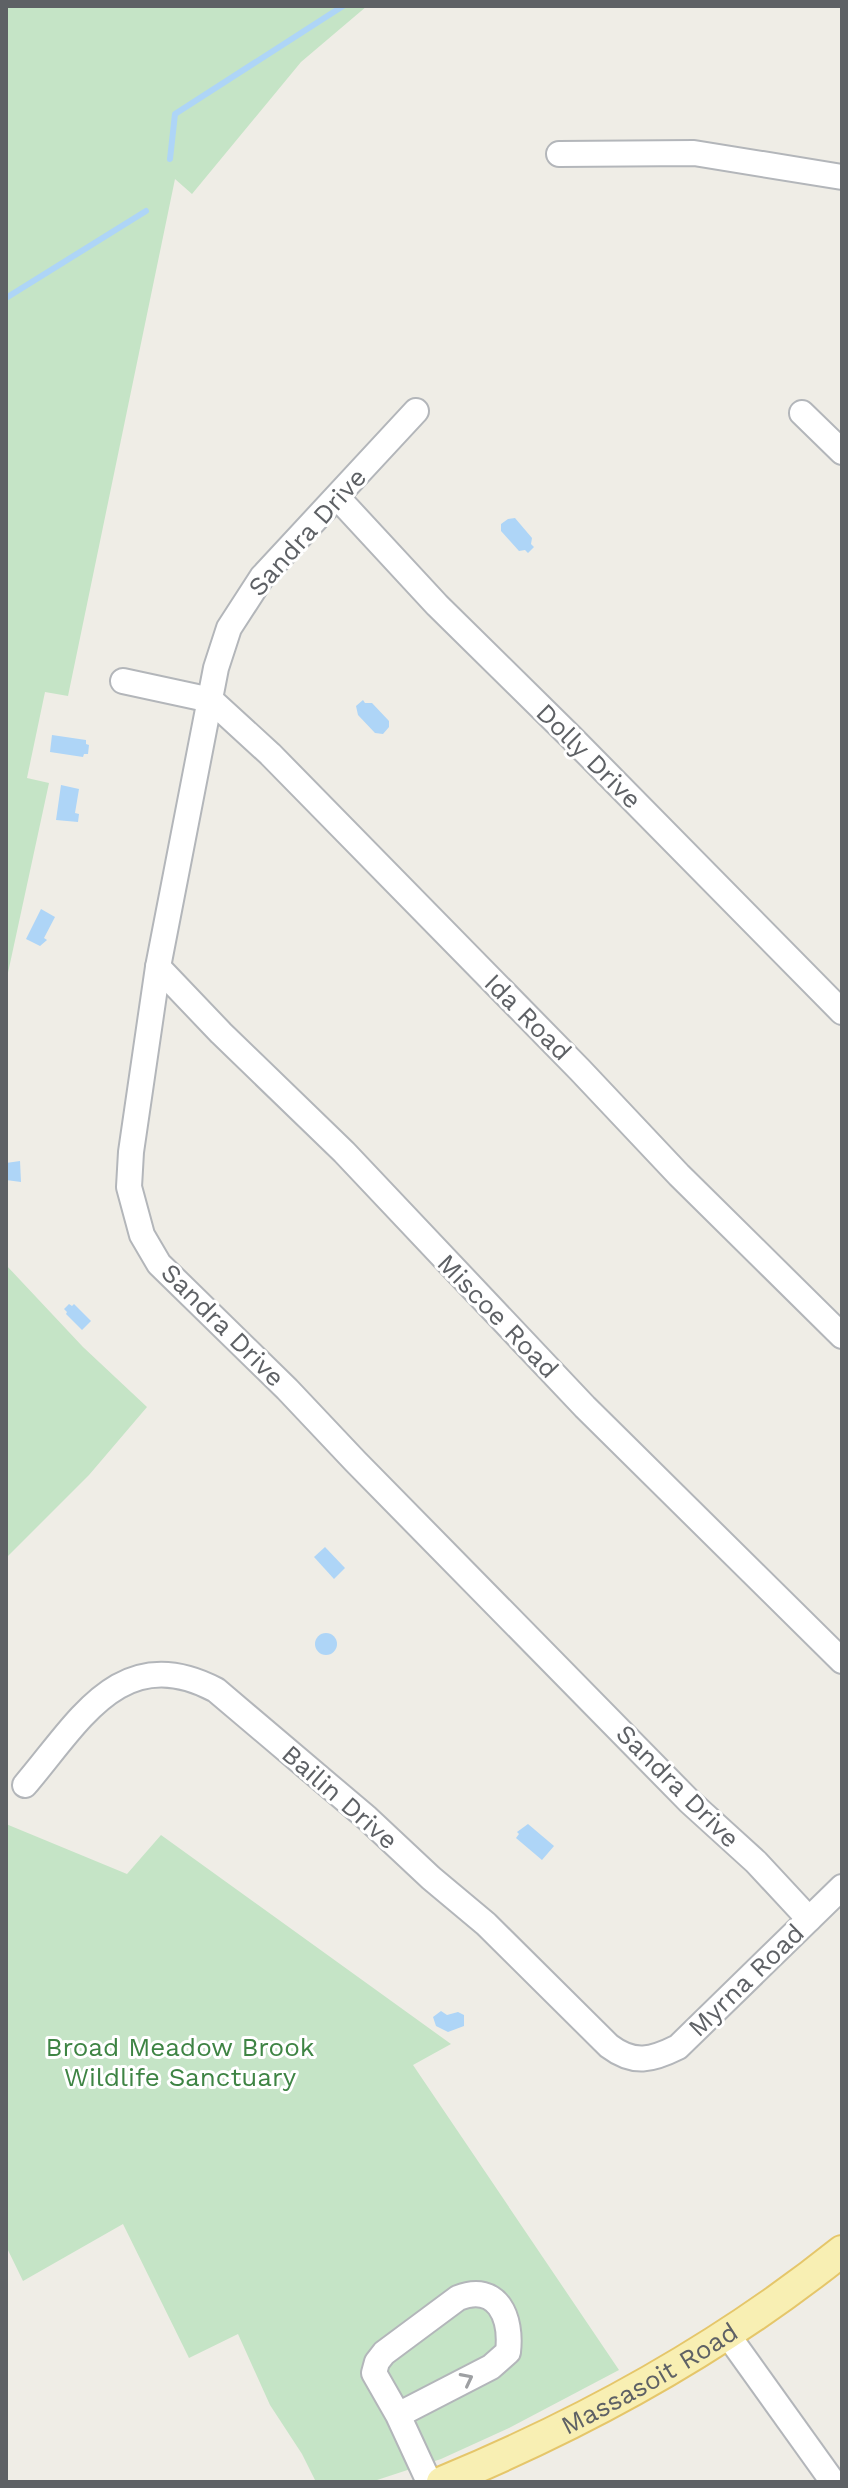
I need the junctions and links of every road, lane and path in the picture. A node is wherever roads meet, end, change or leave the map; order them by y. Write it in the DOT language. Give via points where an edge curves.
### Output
graph roads {
  1 [pos="559,154"];
  2 [pos="842,177"];
  3 [pos="416,411"];
  4 [pos="802,413"];
  5 [pos="842,452"];
  6 [pos="337,497"];
  7 [pos="123,681"];
  8 [pos="211,700"];
  9 [pos="158,967"];
  10 [pos="842,1012"];
  11 [pos="842,1336"];
  12 [pos="842,1661"];
  13 [pos="25,1785"];
  14 [pos="842,1887"];
  15 [pos="809,1919"];
  16 [pos="642,2061"];
  17 [pos="842,2251"];
  18 [pos="727,2334"];
  19 [pos="398,2415"];
  20 [pos="429,2482"];
  21 [pos="442,2482"];
  22 [pos="833,2482"];
  1 -- 2 [label="street" via="694,153"];
  3 -- 6 [label="street, Sandra Drive"];
  4 -- 5 [label="street"];
  6 -- 8 [label="street, Sandra Drive" via="247,597 229,628"];
  6 -- 10 [label="street, Dolly Drive" via="437,605"];
  7 -- 8 [label="street"];
  8 -- 9 [label="street, Sandra Drive"];
  8 -- 11 [label="street, Ida Road"];
  9 -- 12 [label="street, Miscoe Road" via="344,1152 585,1407"];
  9 -- 15 [label="street, Sandra Drive" via="129,1187 142,1235 154,1256"];
  13 -- 16 [label="street, Bailin Drive" via="118,1684 149,1674 195,1679 226,1698 367,1818 486,1924 609,2046"];
  14 -- 15 [label="street, Myrna Road"];
  15 -- 16 [label="street, Myrna Road" via="678,2047"];
  17 -- 18 [label="main road, Massasoit Road"];
  18 -- 21 [label="main road, Massasoit Road" via="597,2411"];
  18 -- 22 [label="street"];
  19 -- 19 [label="street, one-way" via="491,2367 508,2352 507,2322 494,2300 471,2293 458,2298 384,2353 374,2373"];
  19 -- 20 [label="street"];
}
